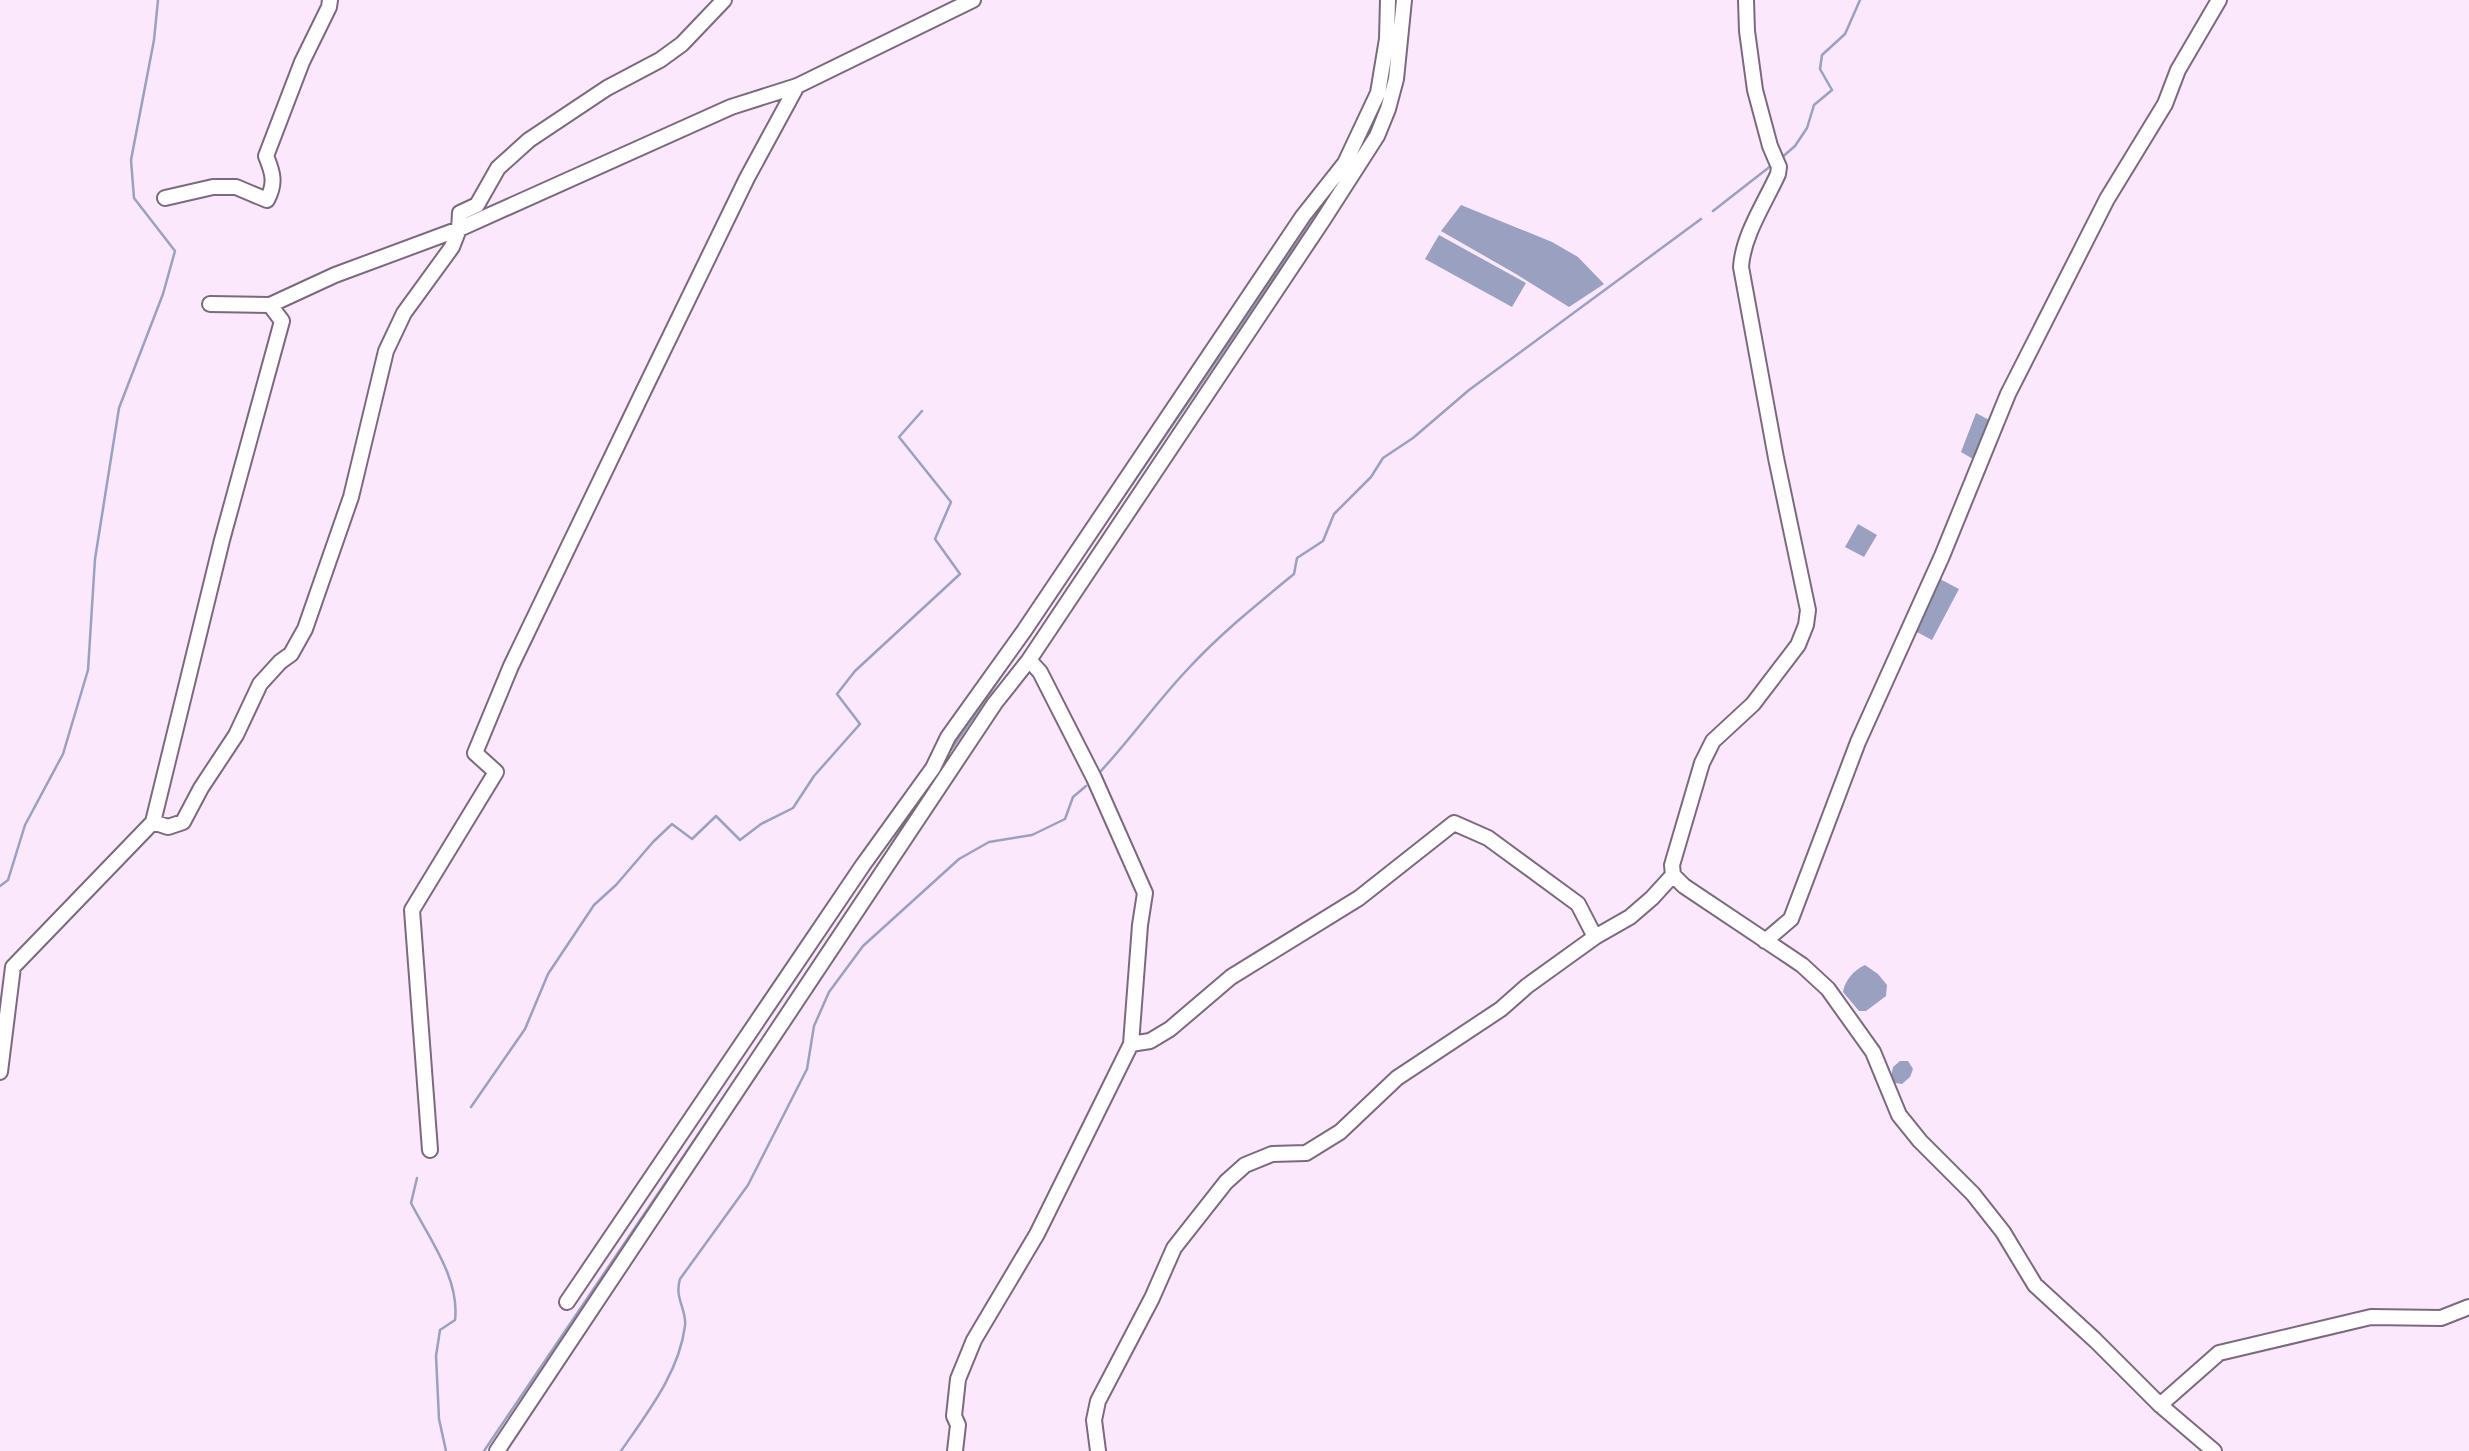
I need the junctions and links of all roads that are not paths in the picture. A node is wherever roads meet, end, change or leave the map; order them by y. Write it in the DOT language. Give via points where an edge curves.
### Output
graph roads {
  1 [pos="330,0"];
  2 [pos="724,0"];
  3 [pos="973,0"];
  4 [pos="1388,0"];
  5 [pos="1404,0"];
  6 [pos="1746,0"];
  7 [pos="2219,0"];
  8 [pos="797,86"];
  9 [pos="164,198"];
  10 [pos="458,229"];
  11 [pos="210,304"];
  12 [pos="270,305"];
  13 [pos="1029,660"];
  14 [pos="153,822"];
  15 [pos="1673,875"];
  16 [pos="1595,937"];
  17 [pos="1765,940"];
  18 [pos="1131,1044"];
  19 [pos="0,1072"];
  20 [pos="430,1150"];
  21 [pos="567,1302"];
  22 [pos="2469,1307"];
  23 [pos="2160,1405"];
  24 [pos="497,1451"];
  25 [pos="955,1451"];
  26 [pos="1098,1451"];
  27 [pos="2214,1451"];
  1 -- 9 [label="street" via="267,156 274,176 267,200 236,187"];
  2 -- 10 [label="street" via="660,60 607,88 529,140 498,168 477,205 460,213"];
  3 -- 8 [label="street"];
  4 -- 21 [label="street" via="1378,93 1345,163 1303,216"];
  5 -- 13 [label="street" via="1396,79 1377,136"];
  6 -- 15 [label="street" via="1755,90 1779,174 1748,236 1741,267 1808,610 1807,625 1798,645 1753,704 1713,741 1702,763"];
  7 -- 17 [label="street" via="2178,70 2165,104 2107,199 2008,394 1942,556 1858,742 1791,919"];
  8 -- 10 [label="street" via="732,107"];
  8 -- 20 [label="street" via="747,178 511,666 475,753 496,772 412,910"];
  10 -- 12 [label="street"];
  10 -- 14 [label="street" via="452,247 404,313 386,351 351,497 304,629 291,654 260,684 236,735 183,822 168,827"];
  11 -- 12 [label="street"];
  12 -- 14 [label="street" via="282,321"];
  13 -- 18 [label="street" via="1040,672 1094,778 1145,893"];
  13 -- 24 [label="street" via="995,704"];
  14 -- 19 [label="street" via="13,967"];
  15 -- 16 [label="street" via="1630,917"];
  15 -- 17 [label="street"];
  16 -- 18 [label="street" via="1578,904 1488,838 1454,823 1359,898 1231,976 1170,1029 1150,1041"];
  16 -- 26 [label="street" via="1398,1079 1332,1137 1306,1153 1272,1154 1245,1165 1226,1182 1174,1248 1098,1401 1094,1420"];
  17 -- 23 [label="street" via="1828,989 1873,1052 1899,1115 1973,1194 2035,1285"];
  18 -- 25 [label="street" via="1037,1234 974,1339 958,1379"];
  22 -- 23 [label="street" via="2441,1318 2371,1317 2218,1353"];
  23 -- 27 [label="street"];
}
